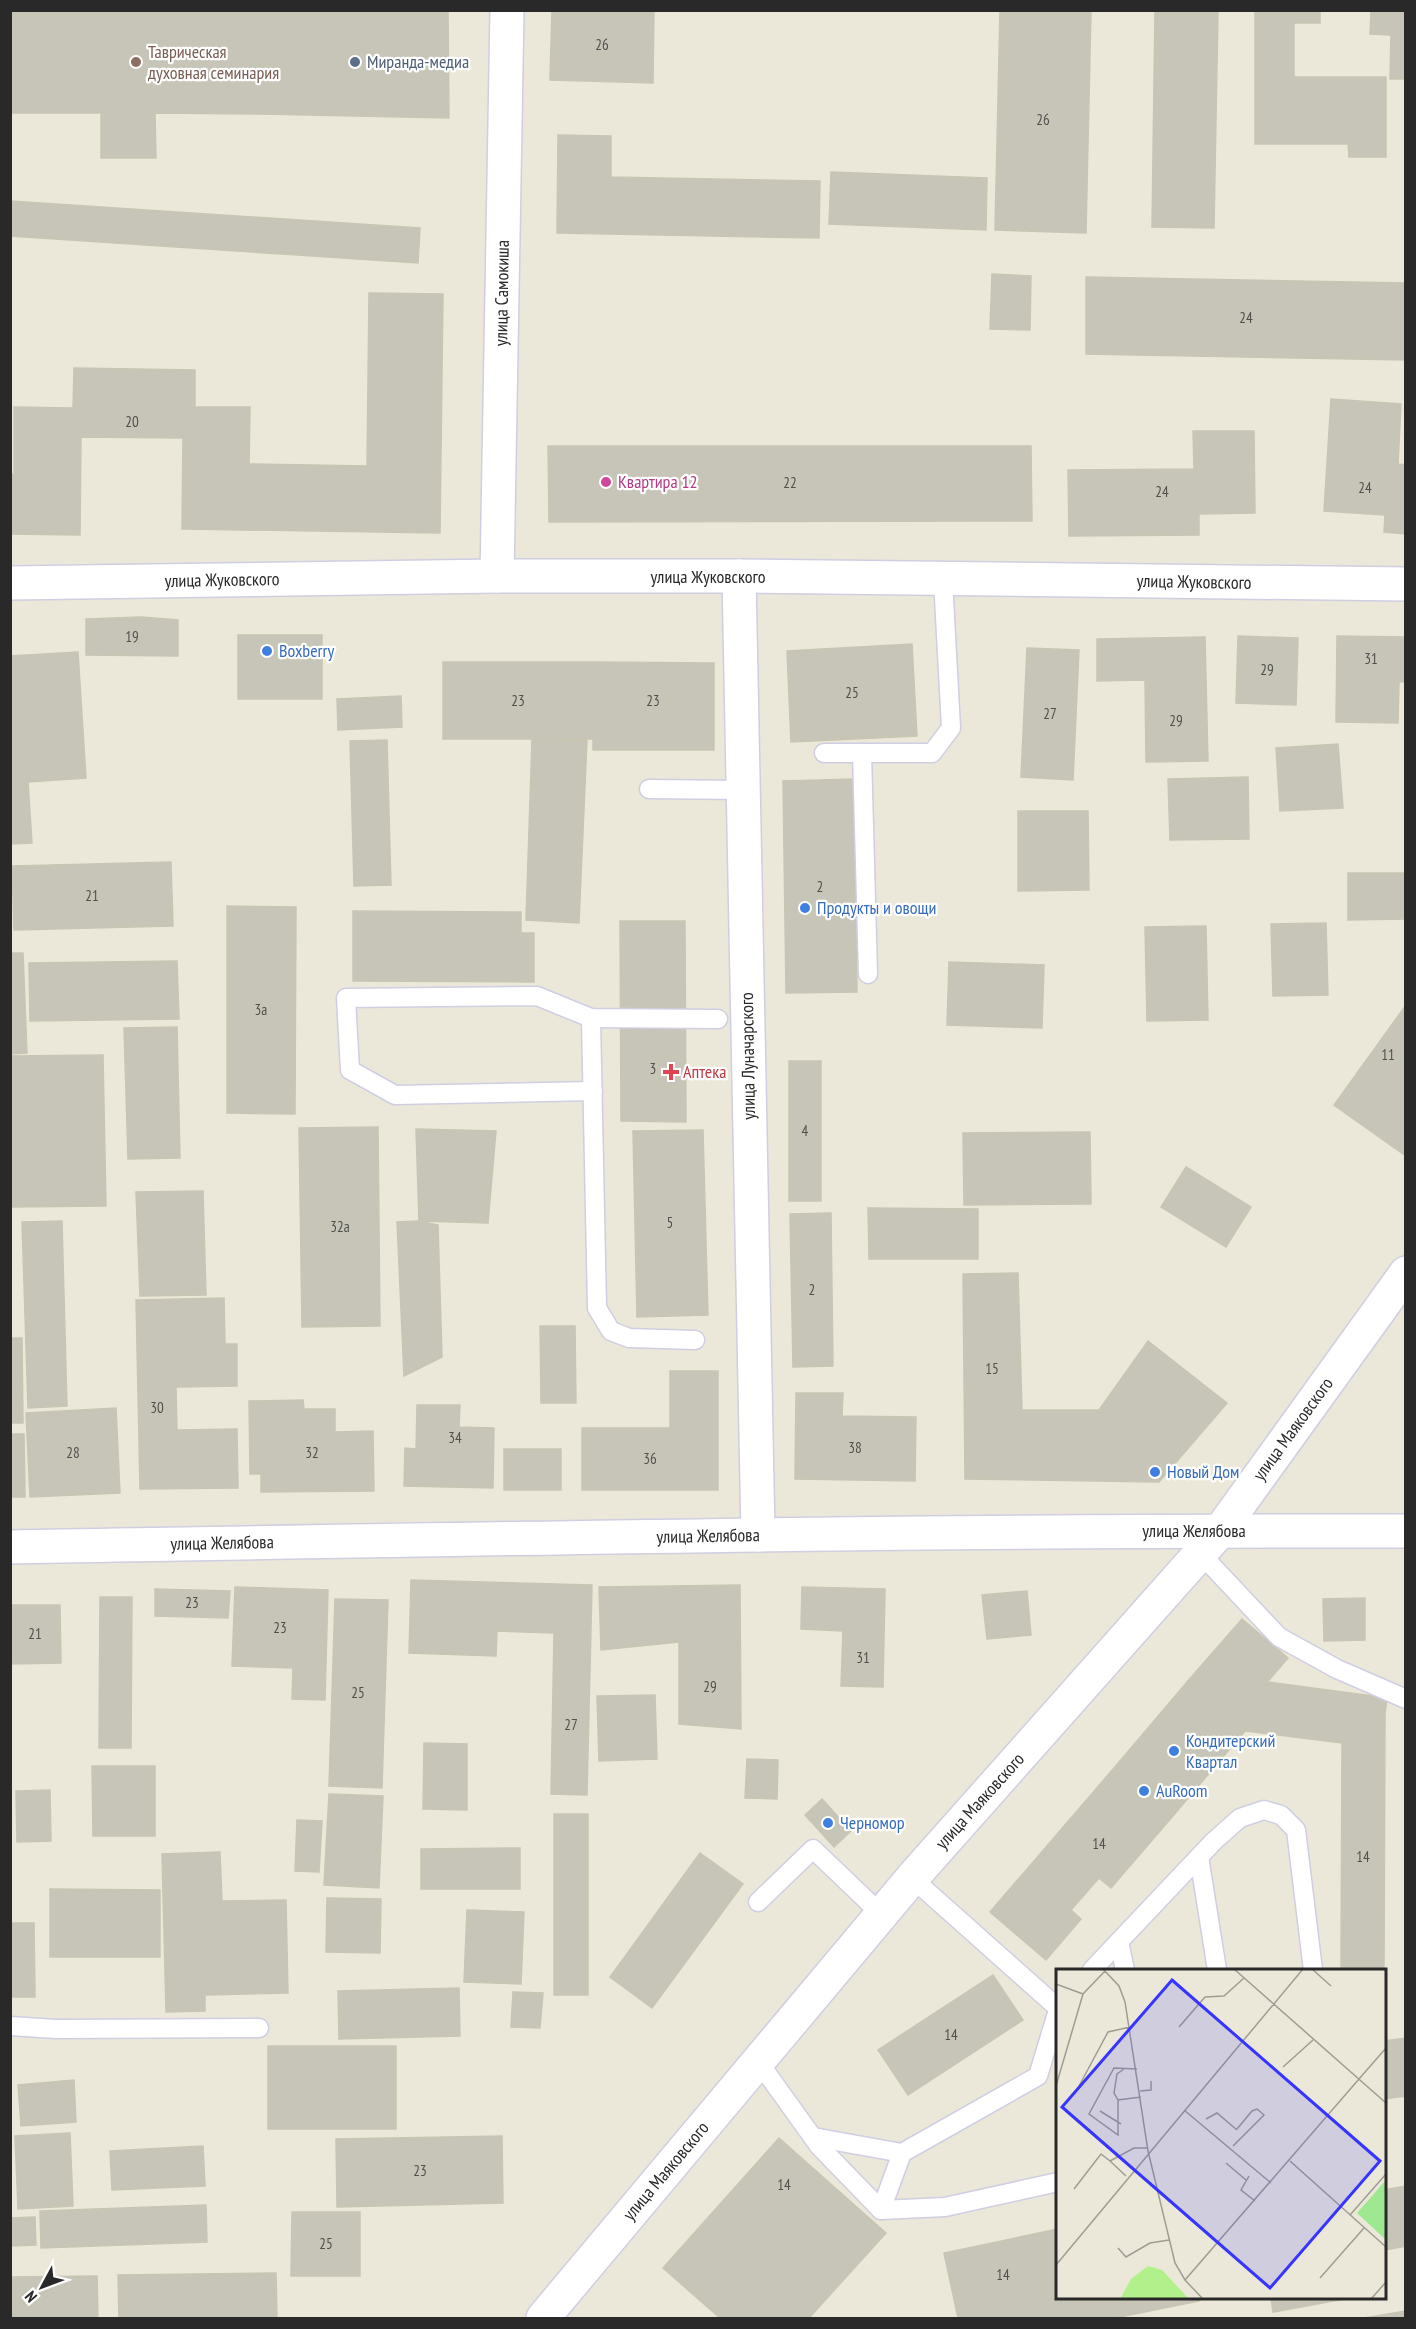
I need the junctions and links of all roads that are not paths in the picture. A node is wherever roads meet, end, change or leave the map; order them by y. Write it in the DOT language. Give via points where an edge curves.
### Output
graph roads {
  1 [pos="507,10"];
  2 [pos="497,576"];
  3 [pos="739,576"];
  4 [pos="943,579"];
  5 [pos="10,583"];
  6 [pos="1406,584"];
  7 [pos="824,753"];
  8 [pos="862,753"];
  9 [pos="649,789"];
  10 [pos="743,790"];
  11 [pos="868,975"];
  12 [pos="591,1017"];
  13 [pos="718,1019"];
  14 [pos="593,1091"];
  15 [pos="1406,1273"];
  16 [pos="695,1340"];
  17 [pos="1406,1531"];
  18 [pos="758,1535"];
  19 [pos="1210,1542"];
  20 [pos="10,1547"];
  21 [pos="1406,1699"];
  22 [pos="1199,1857"];
  23 [pos="912,1878"];
  24 [pos="758,1902"];
  25 [pos="882,1914"];
  26 [pos="1119,1942"];
  27 [pos="1094,1969"];
  28 [pos="1125,1969"];
  29 [pos="1217,1969"];
  30 [pos="1313,1969"];
  31 [pos="1056,2007"];
  32 [pos="1056,2016"];
  33 [pos="10,2026"];
  34 [pos="259,2028"];
  35 [pos="758,2061"];
  36 [pos="813,2137"];
  37 [pos="902,2153"];
  38 [pos="1056,2182"];
  39 [pos="881,2210"];
  40 [pos="543,2319"];
  1 -- 2 [label="main road, улица Самокиша"];
  2 -- 3 [label="main road, улица Жуковского"];
  2 -- 5 [label="main road, улица Жуковского"];
  3 -- 4 [label="main road, улица Жуковского"];
  3 -- 10 [label="main road, улица Луначарского"];
  4 -- 6 [label="main road, улица Жуковского"];
  4 -- 8 [label="lane" via="951,728 932,753"];
  7 -- 8 [label="lane"];
  8 -- 11 [label="lane"];
  9 -- 10 [label="lane"];
  10 -- 18 [label="main road, улица Луначарского"];
  12 -- 13 [label="lane"];
  12 -- 14 [label="lane"];
  12 -- 14 [label="lane" via="537,996 346,998 350,1070 395,1095"];
  14 -- 16 [label="lane" via="597,1308 611,1331 629,1338"];
  15 -- 19 [label="main road, улица Маяковского"];
  17 -- 19 [label="main road, улица Желябова"];
  18 -- 19 [label="main road, улица Желябова"];
  18 -- 20 [label="main road, улица Желябова"];
  19 -- 21 [label="lane" via="1279,1637 1337,1670"];
  19 -- 23 [label="main road, улица Маяковского"];
  22 -- 26 [label="lane"];
  22 -- 29 [label="lane"];
  22 -- 30 [label="lane" via="1239,1818 1264,1810 1281,1815 1296,1830"];
  23 -- 25 [label="main road, улица Маяковского"];
  23 -- 31 [label="lane"];
  24 -- 25 [label="lane" via="813,1850"];
  25 -- 35 [label="main road, улица Маяковского"];
  26 -- 27 [label="lane"];
  26 -- 28 [label="lane"];
  32 -- 37 [label="lane" via="1038,2076"];
  33 -- 34 [label="lane"];
  35 -- 36 [label="lane"];
  35 -- 40 [label="main road, улица Маяковского"];
  36 -- 37 [label="lane"];
  36 -- 39 [label="lane"];
  37 -- 39 [label="lane"];
  38 -- 39 [label="lane" via="945,2207"];
}
